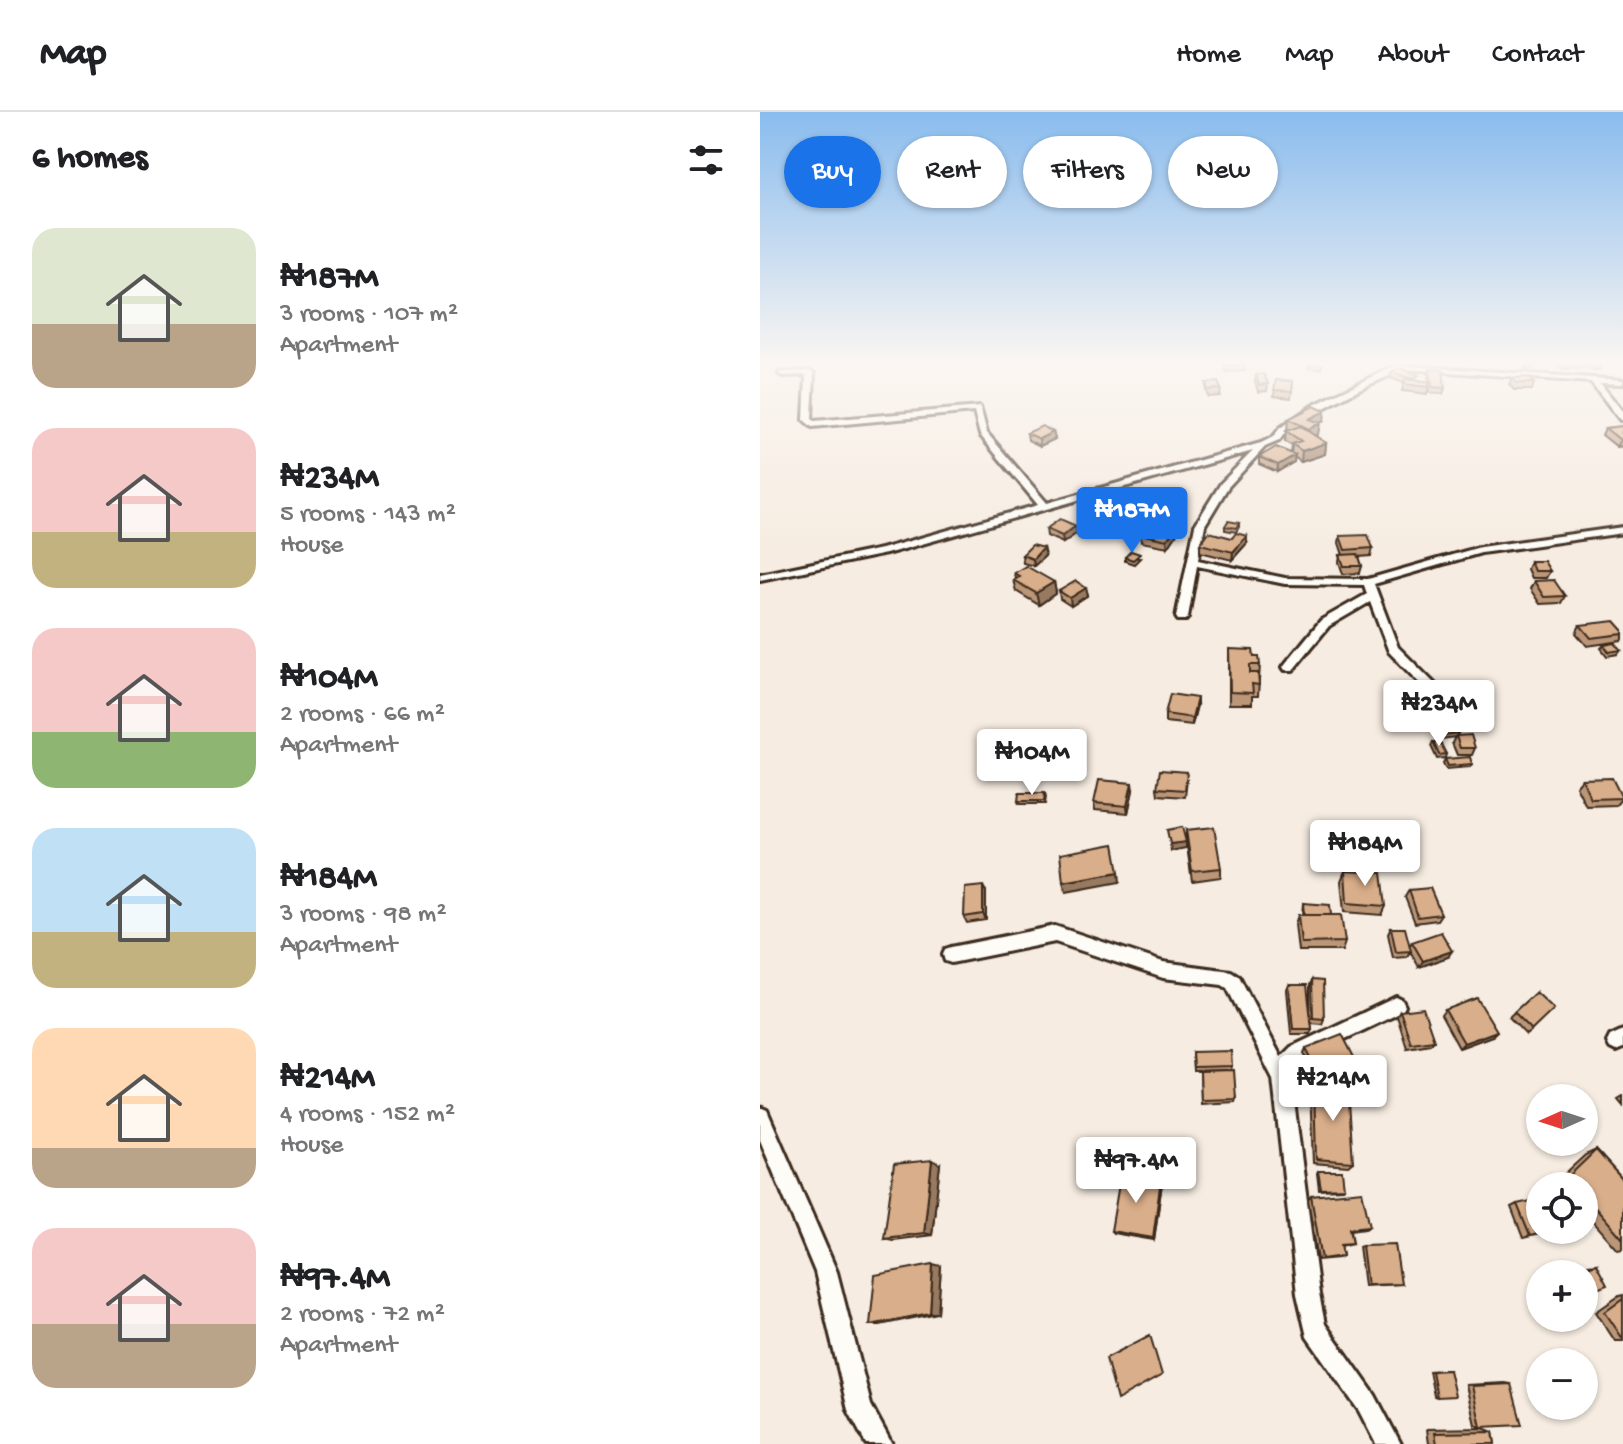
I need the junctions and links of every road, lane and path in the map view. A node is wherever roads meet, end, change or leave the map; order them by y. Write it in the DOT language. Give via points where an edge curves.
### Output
graph roads {
  1 [pos="982,427"];
  2 [pos="1284,427"];
  3 [pos="1264,445"];
  4 [pos="1045,507"];
  5 [pos="1623,530"];
  6 [pos="1193,562"];
  7 [pos="760,577"];
  8 [pos="1371,588"];
  9 [pos="1182,617"];
  10 [pos="1289,667"];
  11 [pos="1447,713"];
  12 [pos="951,955"];
  13 [pos="1396,1006"];
  14 [pos="1282,1078"];
  15 [pos="760,1117"];
  16 [pos="880,1444"];
  17 [pos="1389,1444"];
  1 -- 4 [label="street"];
  2 -- 3 [label="street"];
  3 -- 4 [label="street"];
  3 -- 6 [label="street" via="1213,502 1200,525"];
  4 -- 7 [label="street" via="882,552"];
  5 -- 8 [label="street" via="1480,550"];
  6 -- 8 [label="street" via="1285,581"];
  6 -- 9 [label="street"];
  8 -- 10 [label="street" via="1325,623"];
  8 -- 11 [label="street" via="1393,649 1436,692"];
  12 -- 14 [label="street" via="1055,934 1163,970 1225,977 1233,982"];
  13 -- 14 [label="street" via="1297,1053"];
  14 -- 17 [label="street" via="1315,1329"];
  15 -- 16 [label="street" via="826,1272 860,1410"];
}
